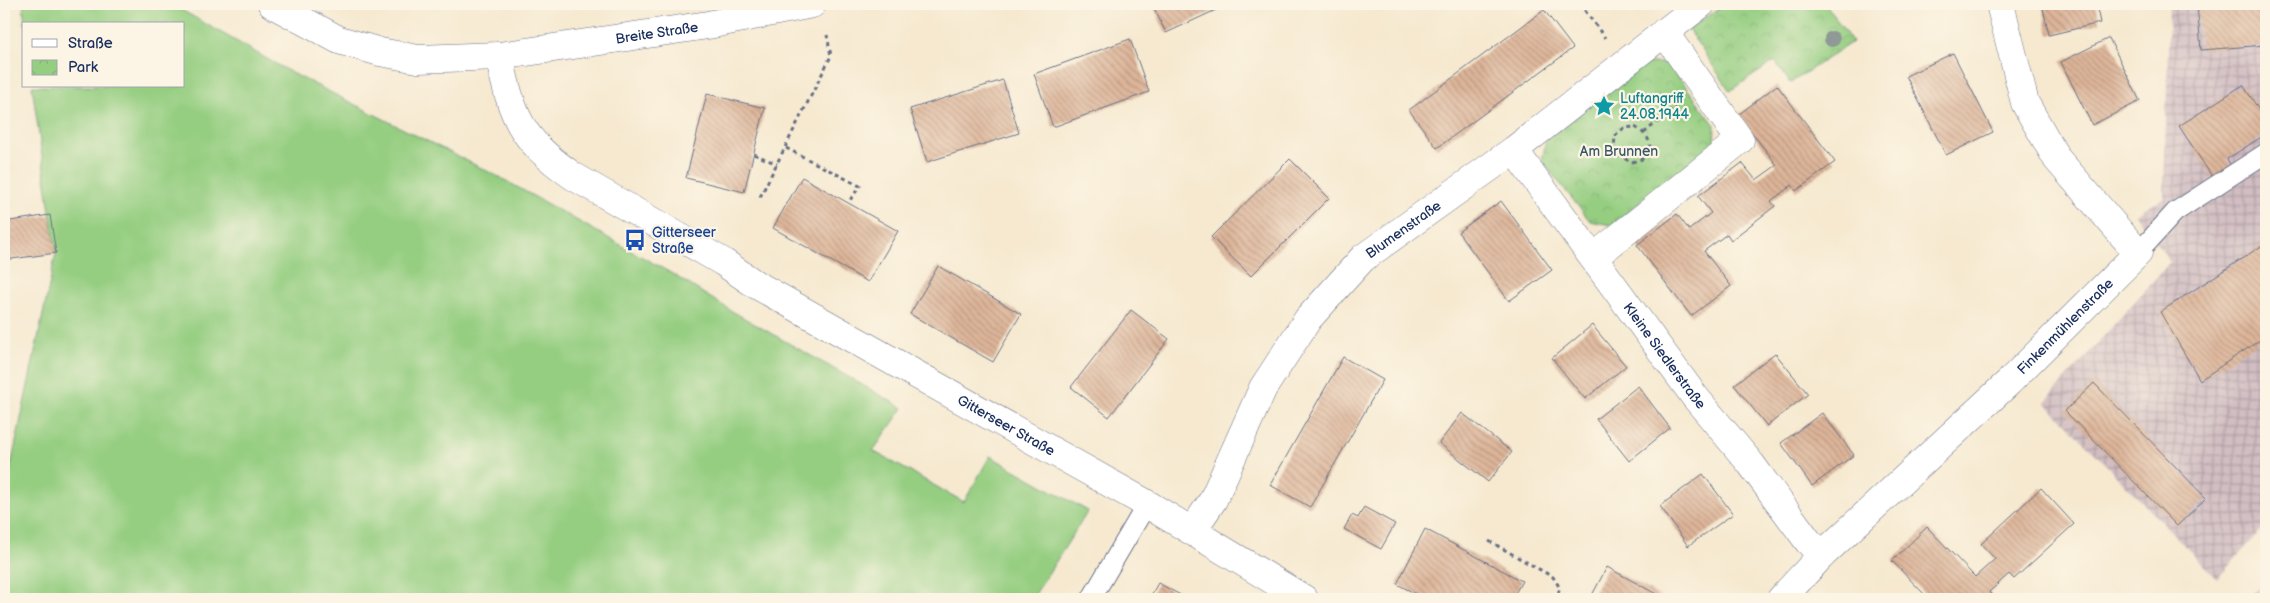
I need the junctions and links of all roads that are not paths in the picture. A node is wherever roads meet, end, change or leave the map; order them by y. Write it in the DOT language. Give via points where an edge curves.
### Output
graph roads {
  1 [pos="272,4"];
  2 [pos="812,4"];
  3 [pos="1701,4"];
  4 [pos="2000,4"];
  5 [pos="1664,32"];
  6 [pos="499,56"];
  7 [pos="1514,150"];
  8 [pos="2266,153"];
  9 [pos="2138,253"];
  10 [pos="1594,257"];
  11 [pos="1147,504"];
  12 [pos="1192,531"];
  13 [pos="1822,555"];
  14 [pos="1091,599"];
  15 [pos="1304,599"];
  16 [pos="1781,599"];
  1 -- 6 [label="street" via="338,40 380,52 418,60"];
  2 -- 6 [label="street, Breite Straße" via="708,25"];
  3 -- 5 [label="street, Blumenstraße"];
  4 -- 9 [label="street" via="2025,103 2057,159"];
  5 -- 7 [label="street, Blumenstraße"];
  5 -- 10 [label="street" via="1740,140"];
  6 -- 11 [label="street, Gitterseer Straße" via="508,95 520,126 544,154 566,171 755,284"];
  7 -- 10 [label="street, Kleine Siedlerstraße"];
  7 -- 12 [label="street, Blumenstraße" via="1363,258 1308,319 1264,388 1213,500"];
  8 -- 9 [label="lane" via="2175,212"];
  9 -- 13 [label="street, Finkenmühlenstraße" via="2009,382"];
  10 -- 13 [label="street, Kleine Siedlerstraße" via="1695,397"];
  11 -- 12 [label="street, Gitterseer Straße"];
  11 -- 14 [label="lane"];
  12 -- 15 [label="street, Gitterseer Straße"];
  13 -- 16 [label="street, Finkenmühlenstraße"];
}
